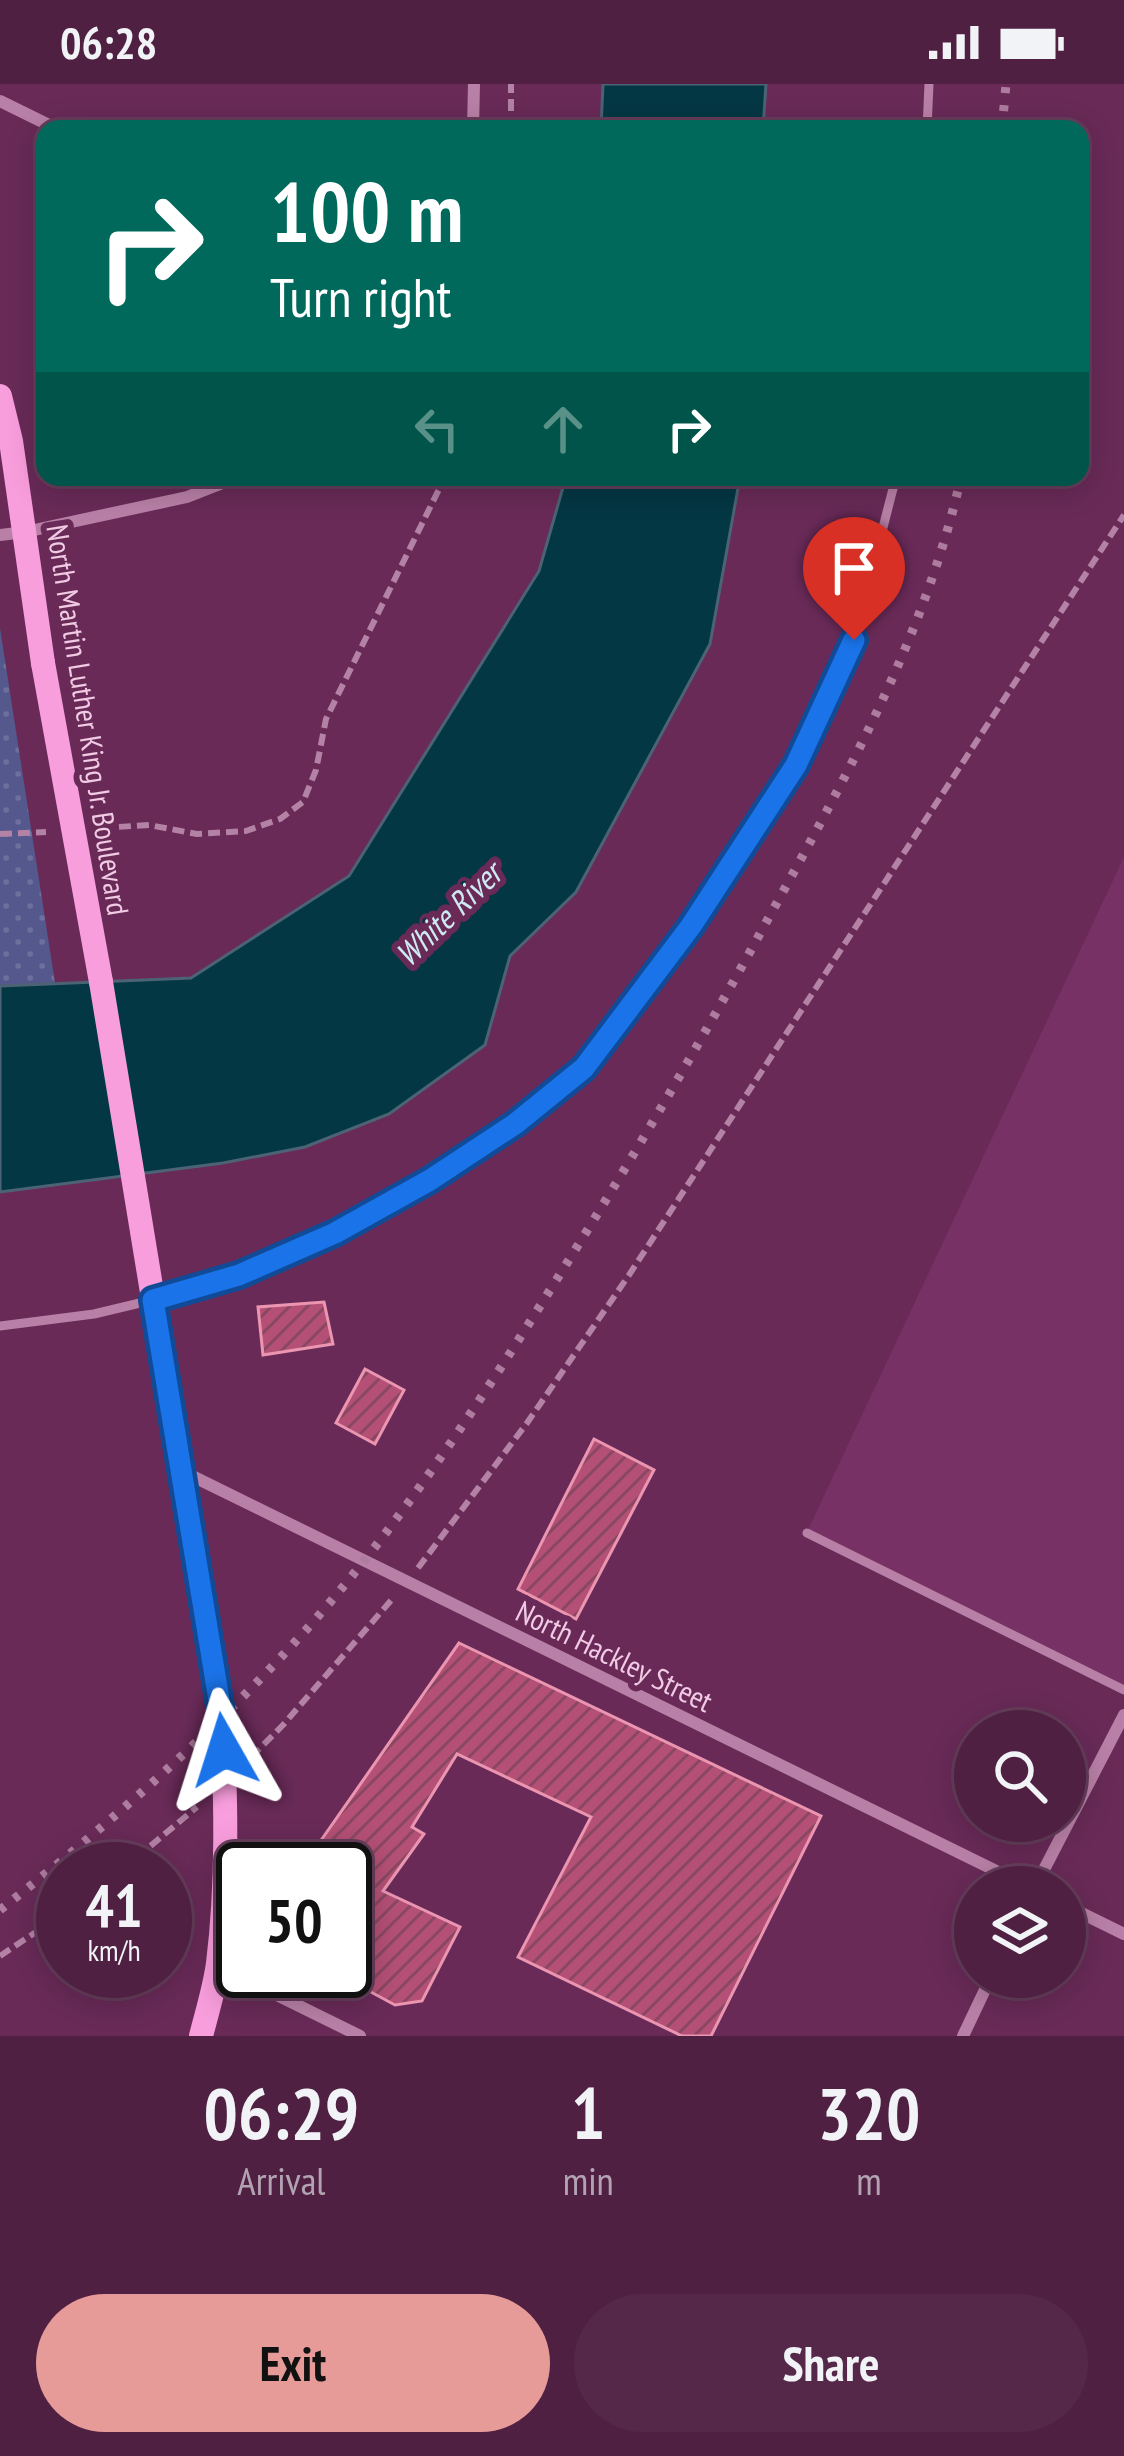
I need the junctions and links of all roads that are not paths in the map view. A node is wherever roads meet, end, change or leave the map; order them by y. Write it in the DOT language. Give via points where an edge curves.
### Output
graph roads {
  1 [pos="474,84"];
  2 [pos="929,84"];
  3 [pos="0,101"];
  4 [pos="39,120"];
  5 [pos="473,120"];
  6 [pos="927,120"];
  7 [pos="0,396"];
  8 [pos="215,486"];
  9 [pos="894,486"];
  10 [pos="13,533"];
  11 [pos="152,1288"];
  12 [pos="0,1326"];
  13 [pos="179,1470"];
  14 [pos="807,1532"];
  15 [pos="1124,1690"];
  16 [pos="1124,1715"];
  17 [pos="224,1842"];
  18 [pos="989,1866"];
  19 [pos="1043,1866"];
  20 [pos="1086,1915"];
  21 [pos="1124,1934"];
  22 [pos="216,1974"];
  23 [pos="283,1998"];
  24 [pos="981,1998"];
  25 [pos="201,2036"];
  26 [pos="360,2036"];
  27 [pos="963,2036"];
  1 -- 5 [label="street"];
  2 -- 6 [label="lane"];
  3 -- 4 [label="street"];
  7 -- 10 [label="main road, North Martin Luther King Jr. Boulevard" via="11,441"];
  8 -- 10 [label="street"];
  9 -- 11 [label="lane" via="854,640 796,765 691,926 584,1068 515,1124 335,1233 239,1275"];
  10 -- 11 [label="main road, North Martin Luther King Jr. Boulevard, bridge"];
  11 -- 12 [label="lane" via="94,1314"];
  11 -- 13 [label="main road, North Martin Luther King Jr. Boulevard"];
  13 -- 17 [label="main road, North Martin Luther King Jr. Boulevard" via="222,1718"];
  13 -- 18 [label="street, North Hackley Street"];
  14 -- 15 [label="lane"];
  16 -- 19 [label="street"];
  20 -- 21 [label="street"];
  22 -- 25 [label="main road, North Martin Luther King Jr. Boulevard"];
  23 -- 26 [label="street"];
  24 -- 27 [label="street"];
}
